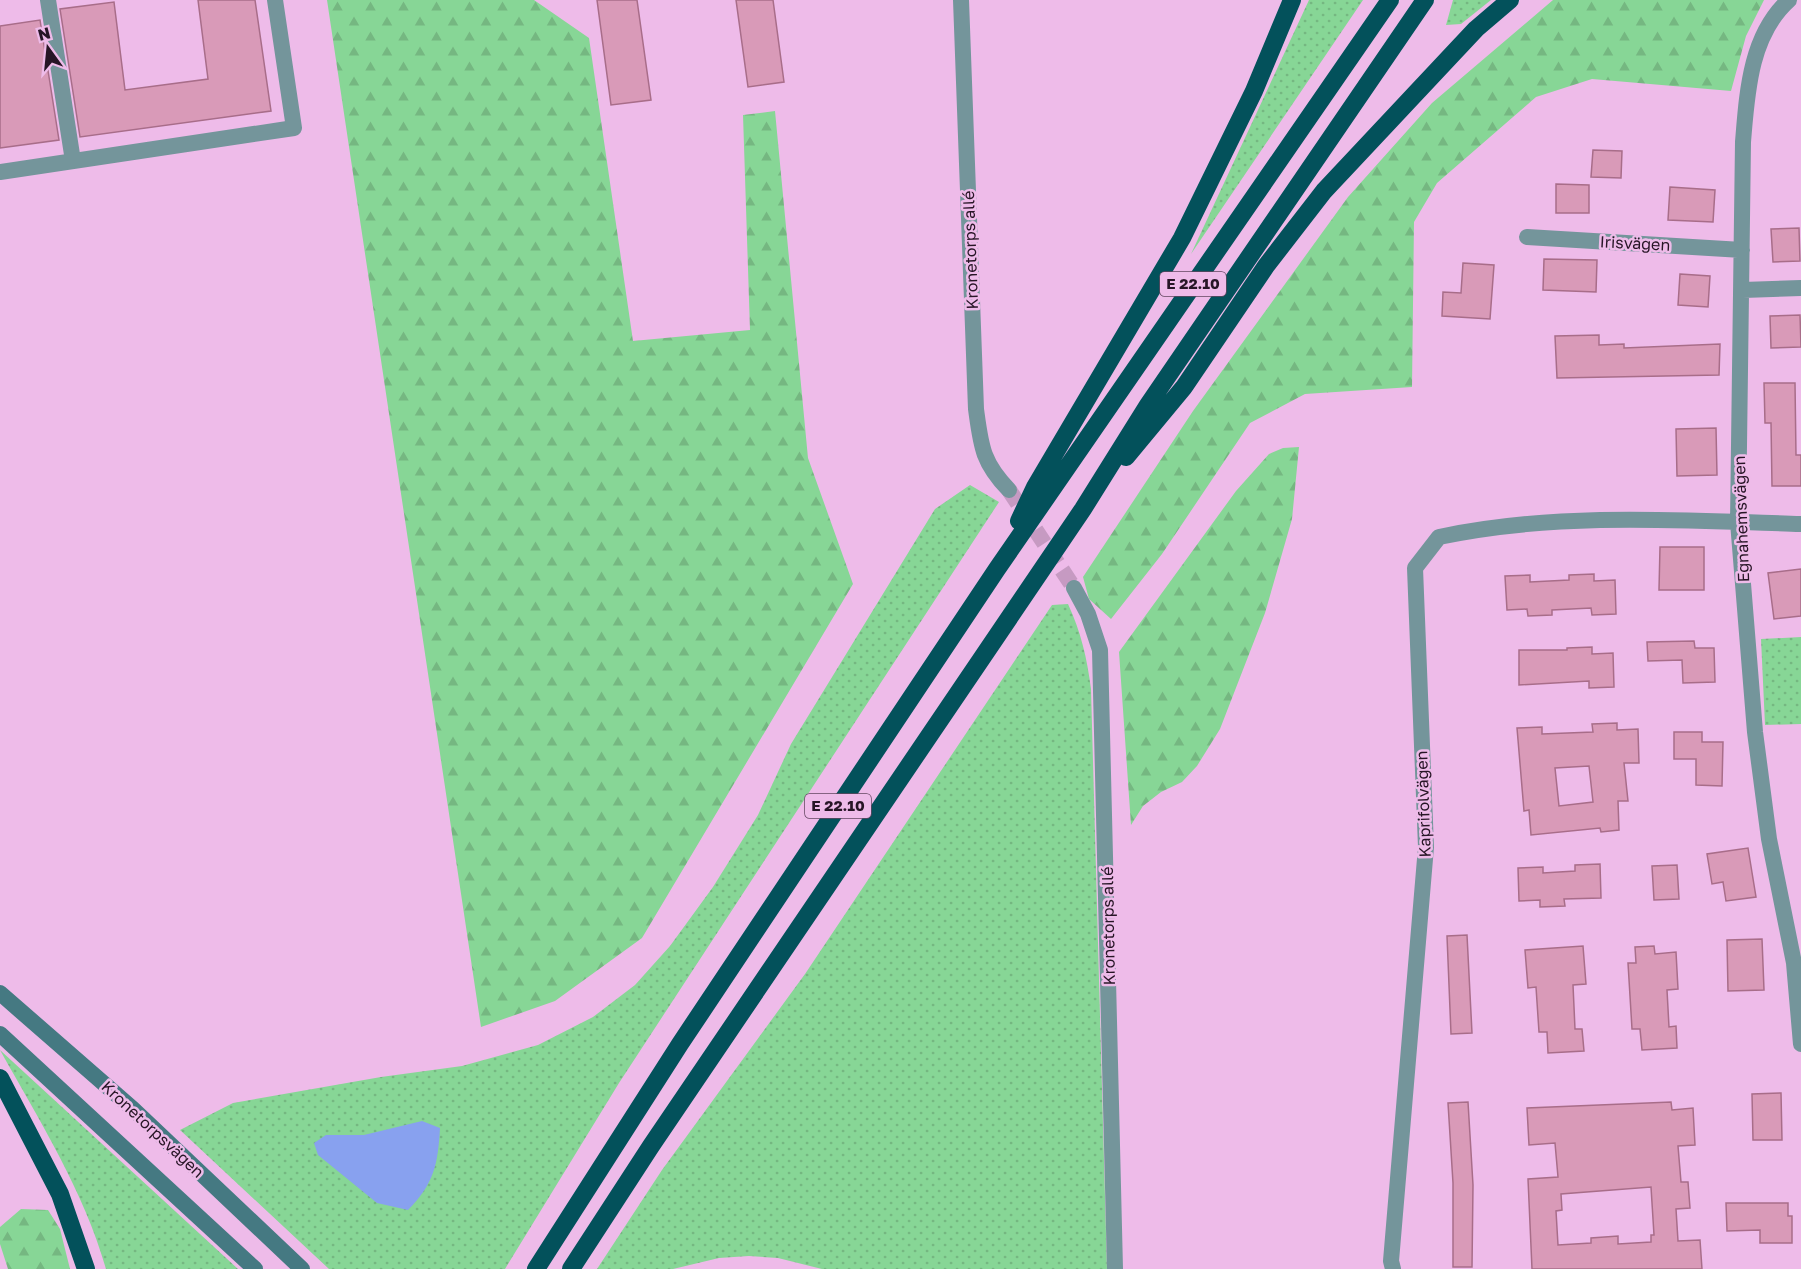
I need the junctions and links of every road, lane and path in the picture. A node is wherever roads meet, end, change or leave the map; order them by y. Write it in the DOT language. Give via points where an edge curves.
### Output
graph roads {
  1 [pos="48,0"];
  2 [pos="275,0"];
  3 [pos="961,0"];
  4 [pos="1292,0"];
  5 [pos="1390,0"];
  6 [pos="1425,0"];
  7 [pos="1510,0"];
  8 [pos="1789,0"];
  9 [pos="74,161"];
  10 [pos="0,172"];
  11 [pos="1527,237"];
  12 [pos="1742,250"];
  13 [pos="1801,288"];
  14 [pos="1743,290"];
  15 [pos="1009,490"];
  16 [pos="1083,509"];
  17 [pos="1738,522"];
  18 [pos="1801,524"];
  19 [pos="997,568"];
  20 [pos="1074,588"];
  21 [pos="0,993"];
  22 [pos="0,1034"];
  23 [pos="1801,1044"];
  24 [pos="0,1078"];
  25 [pos="86,1269"];
  26 [pos="255,1269"];
  27 [pos="302,1269"];
  28 [pos="536,1269"];
  29 [pos="571,1269"];
  30 [pos="1114,1269"];
  31 [pos="1393,1269"];
  1 -- 9 [label="street"];
  2 -- 9 [label="street" via="294,128"];
  3 -- 15 [label="street, Kronetorps allé" via="976,409 991,472"];
  4 -- 19 [label="highway" via="1254,92 1182,238 1035,487"];
  5 -- 19 [label="highway, E 22.10"];
  6 -- 16 [label="highway, E 22.10" via="1148,405"];
  7 -- 16 [label="highway" via="1476,29 1324,191 1266,266 1184,387"];
  8 -- 12 [label="street, Egnahemsvägen" via="1778,10 1757,52 1748,87"];
  9 -- 10 [label="street"];
  11 -- 12 [label="street, Irisvägen"];
  12 -- 14 [label="street, Egnahemsvägen"];
  13 -- 14 [label="street"];
  14 -- 17 [label="street, Egnahemsvägen"];
  16 -- 29 [label="highway, E 22.10"];
  17 -- 18 [label="street, Kaprifolvägen"];
  17 -- 23 [label="street, Egnahemsvägen" via="1755,732 1769,839 1794,963"];
  17 -- 31 [label="street, Kaprifolvägen" via="1630,519 1479,529 1439,537 1415,567 1426,847"];
  19 -- 28 [label="highway, E 22.10" via="680,1044"];
  20 -- 30 [label="street, Kronetorps allé" via="1100,650"];
  21 -- 27 [label="main road, Kronetorpsvägen" via="133,1110"];
  22 -- 26 [label="main road, Kronetorpsvägen"];
  24 -- 25 [label="highway" via="60,1194"];
}
